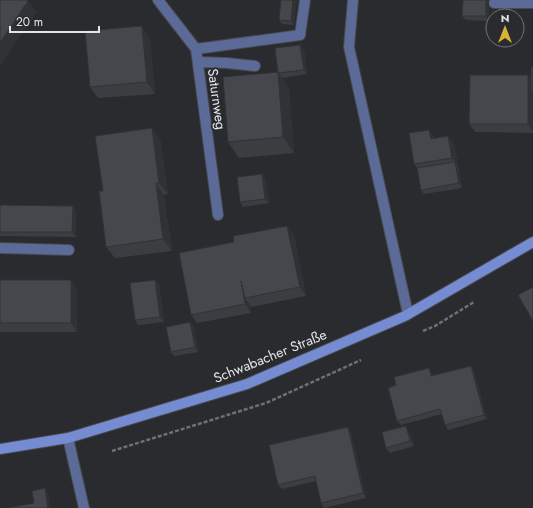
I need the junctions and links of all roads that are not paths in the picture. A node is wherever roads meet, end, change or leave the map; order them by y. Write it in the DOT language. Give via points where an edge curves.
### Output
graph roads {
  1 [pos="158,0"];
  2 [pos="305,0"];
  3 [pos="353,0"];
  4 [pos="494,3"];
  5 [pos="533,3"];
  6 [pos="196,49"];
  7 [pos="198,62"];
  8 [pos="255,66"];
  9 [pos="218,215"];
  10 [pos="533,242"];
  11 [pos="0,248"];
  12 [pos="69,250"];
  13 [pos="408,314"];
  14 [pos="68,438"];
  15 [pos="0,449"];
  16 [pos="84,508"];
  1 -- 6 [label="street, Saturnweg"];
  2 -- 6 [label="street" via="300,35"];
  3 -- 13 [label="street" via="349,47"];
  4 -- 5 [label="street"];
  6 -- 7 [label="street, Saturnweg"];
  7 -- 8 [label="street"];
  7 -- 9 [label="street, Saturnweg"];
  10 -- 13 [label="street, Schwabacher Straße"];
  11 -- 12 [label="street"];
  13 -- 14 [label="street, Schwabacher Straße" via="247,384"];
  14 -- 15 [label="street, Schwabacher Straße"];
  14 -- 16 [label="street"];
}
